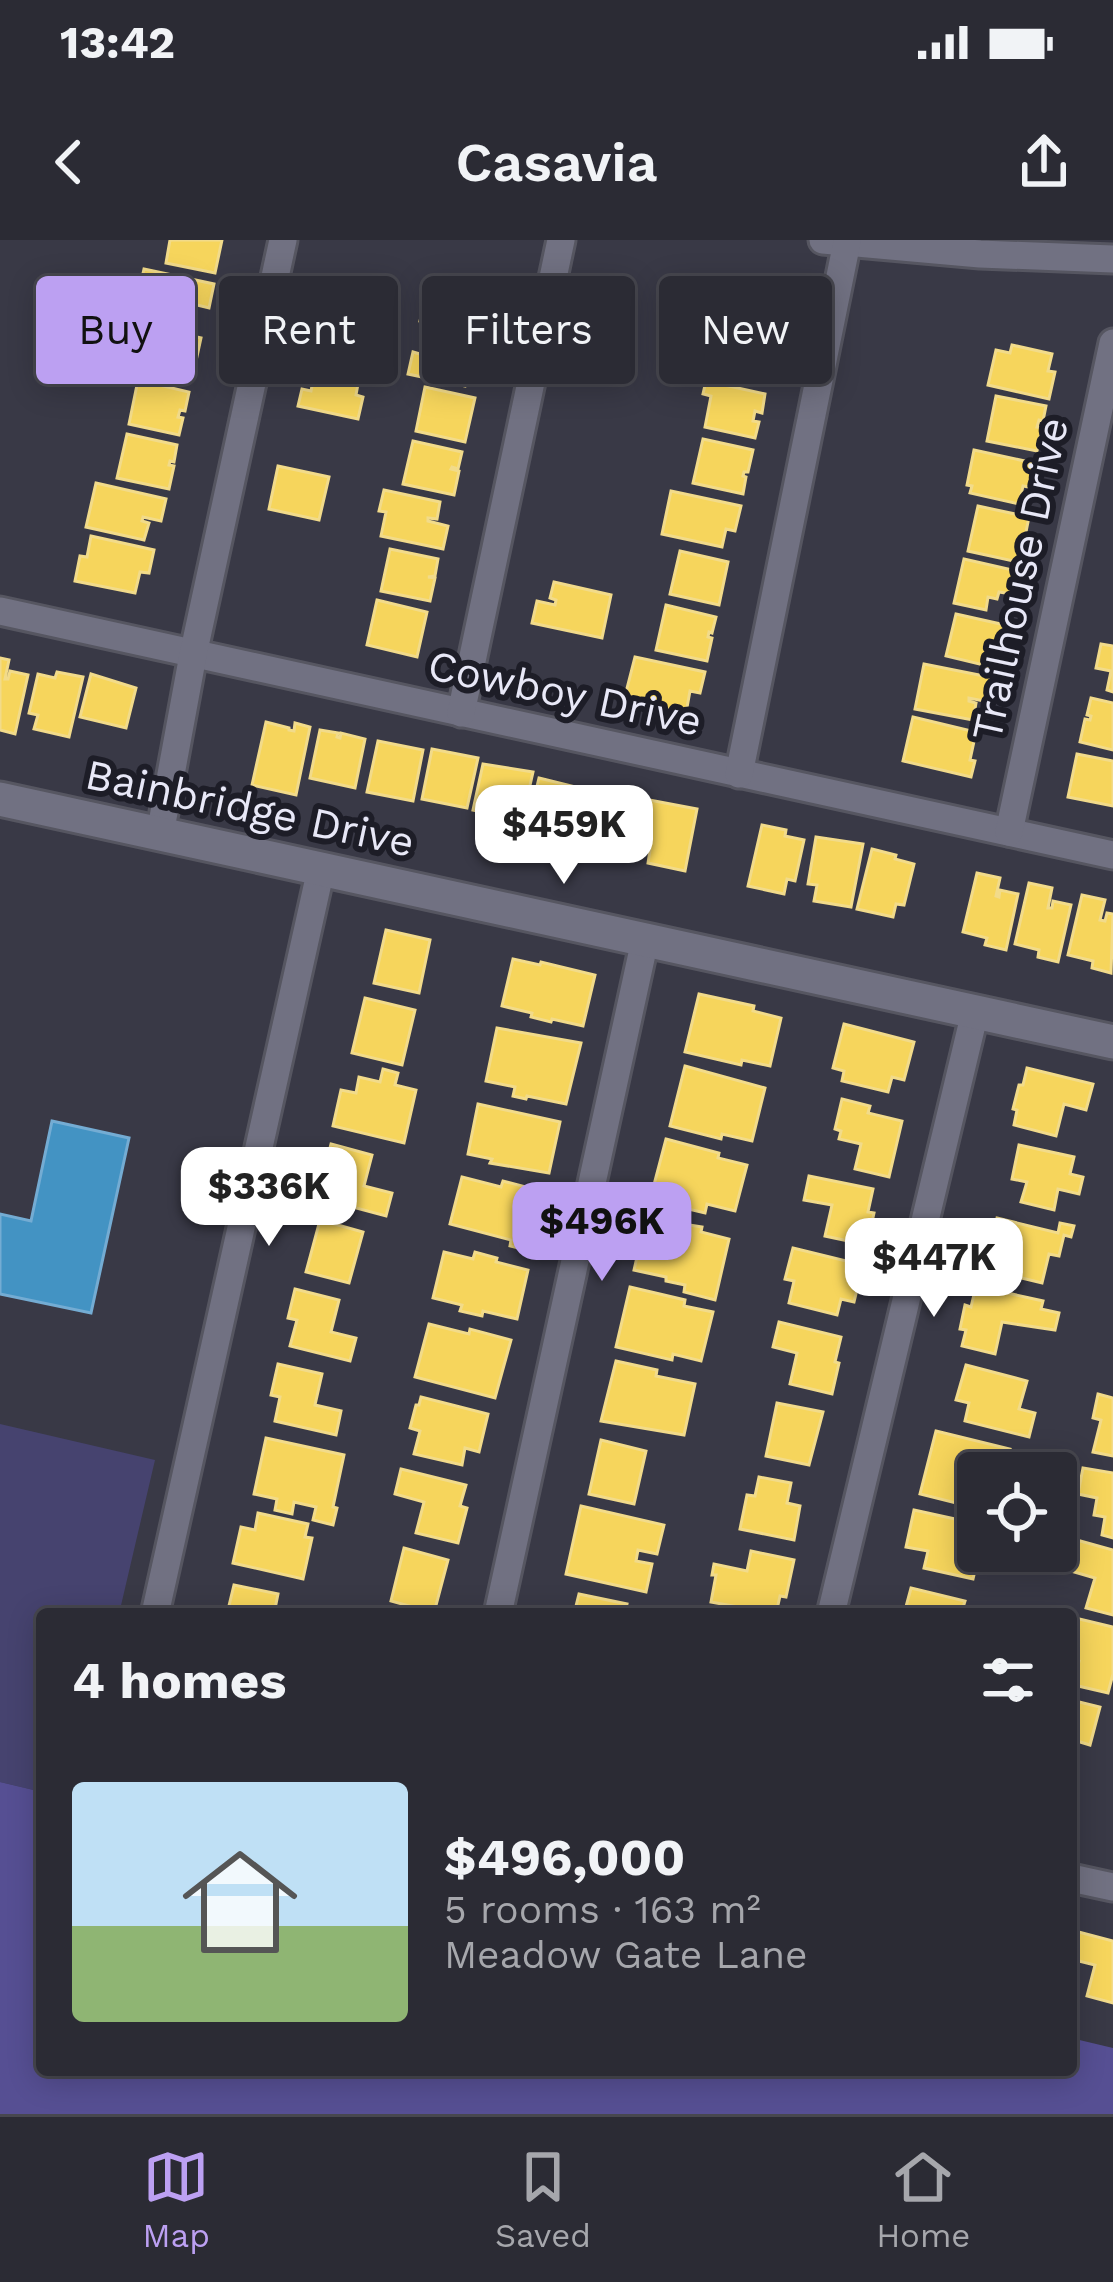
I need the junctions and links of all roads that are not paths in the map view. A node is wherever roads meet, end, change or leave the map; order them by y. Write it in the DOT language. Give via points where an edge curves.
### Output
graph roads {
  1 [pos="283,240"];
  2 [pos="561,240"];
  3 [pos="835,241"];
  4 [pos="1113,259"];
  5 [pos="1113,343"];
  6 [pos="0,611"];
  7 [pos="193,655"];
  8 [pos="460,713"];
  9 [pos="739,773"];
  10 [pos="0,799"];
  11 [pos="1009,832"];
  12 [pos="160,834"];
  13 [pos="1113,855"];
  14 [pos="321,869"];
  15 [pos="645,940"];
  16 [pos="975,1012"];
  17 [pos="1113,1042"];
  18 [pos="156,1608"];
  19 [pos="499,1608"];
  20 [pos="832,1608"];
  21 [pos="1077,1879"];
  22 [pos="1113,1887"];
  1 -- 7 [label="street"];
  2 -- 8 [label="street"];
  3 -- 4 [label="street"];
  3 -- 9 [label="street"];
  5 -- 11 [label="street, Trailhouse Drive"];
  6 -- 7 [label="street, Cowboy Drive"];
  7 -- 8 [label="street, Cowboy Drive"];
  7 -- 12 [label="street"];
  8 -- 9 [label="street, Cowboy Drive"];
  9 -- 11 [label="street, Cowboy Drive"];
  10 -- 12 [label="street, Bainbridge Drive"];
  11 -- 13 [label="street, Cowboy Drive"];
  12 -- 14 [label="street, Bainbridge Drive"];
  14 -- 15 [label="street, Bainbridge Drive"];
  14 -- 18 [label="street"];
  15 -- 16 [label="street, Bainbridge Drive"];
  15 -- 19 [label="street"];
  16 -- 17 [label="street, Bainbridge Drive"];
  16 -- 20 [label="street"];
  21 -- 22 [label="street"];
}
